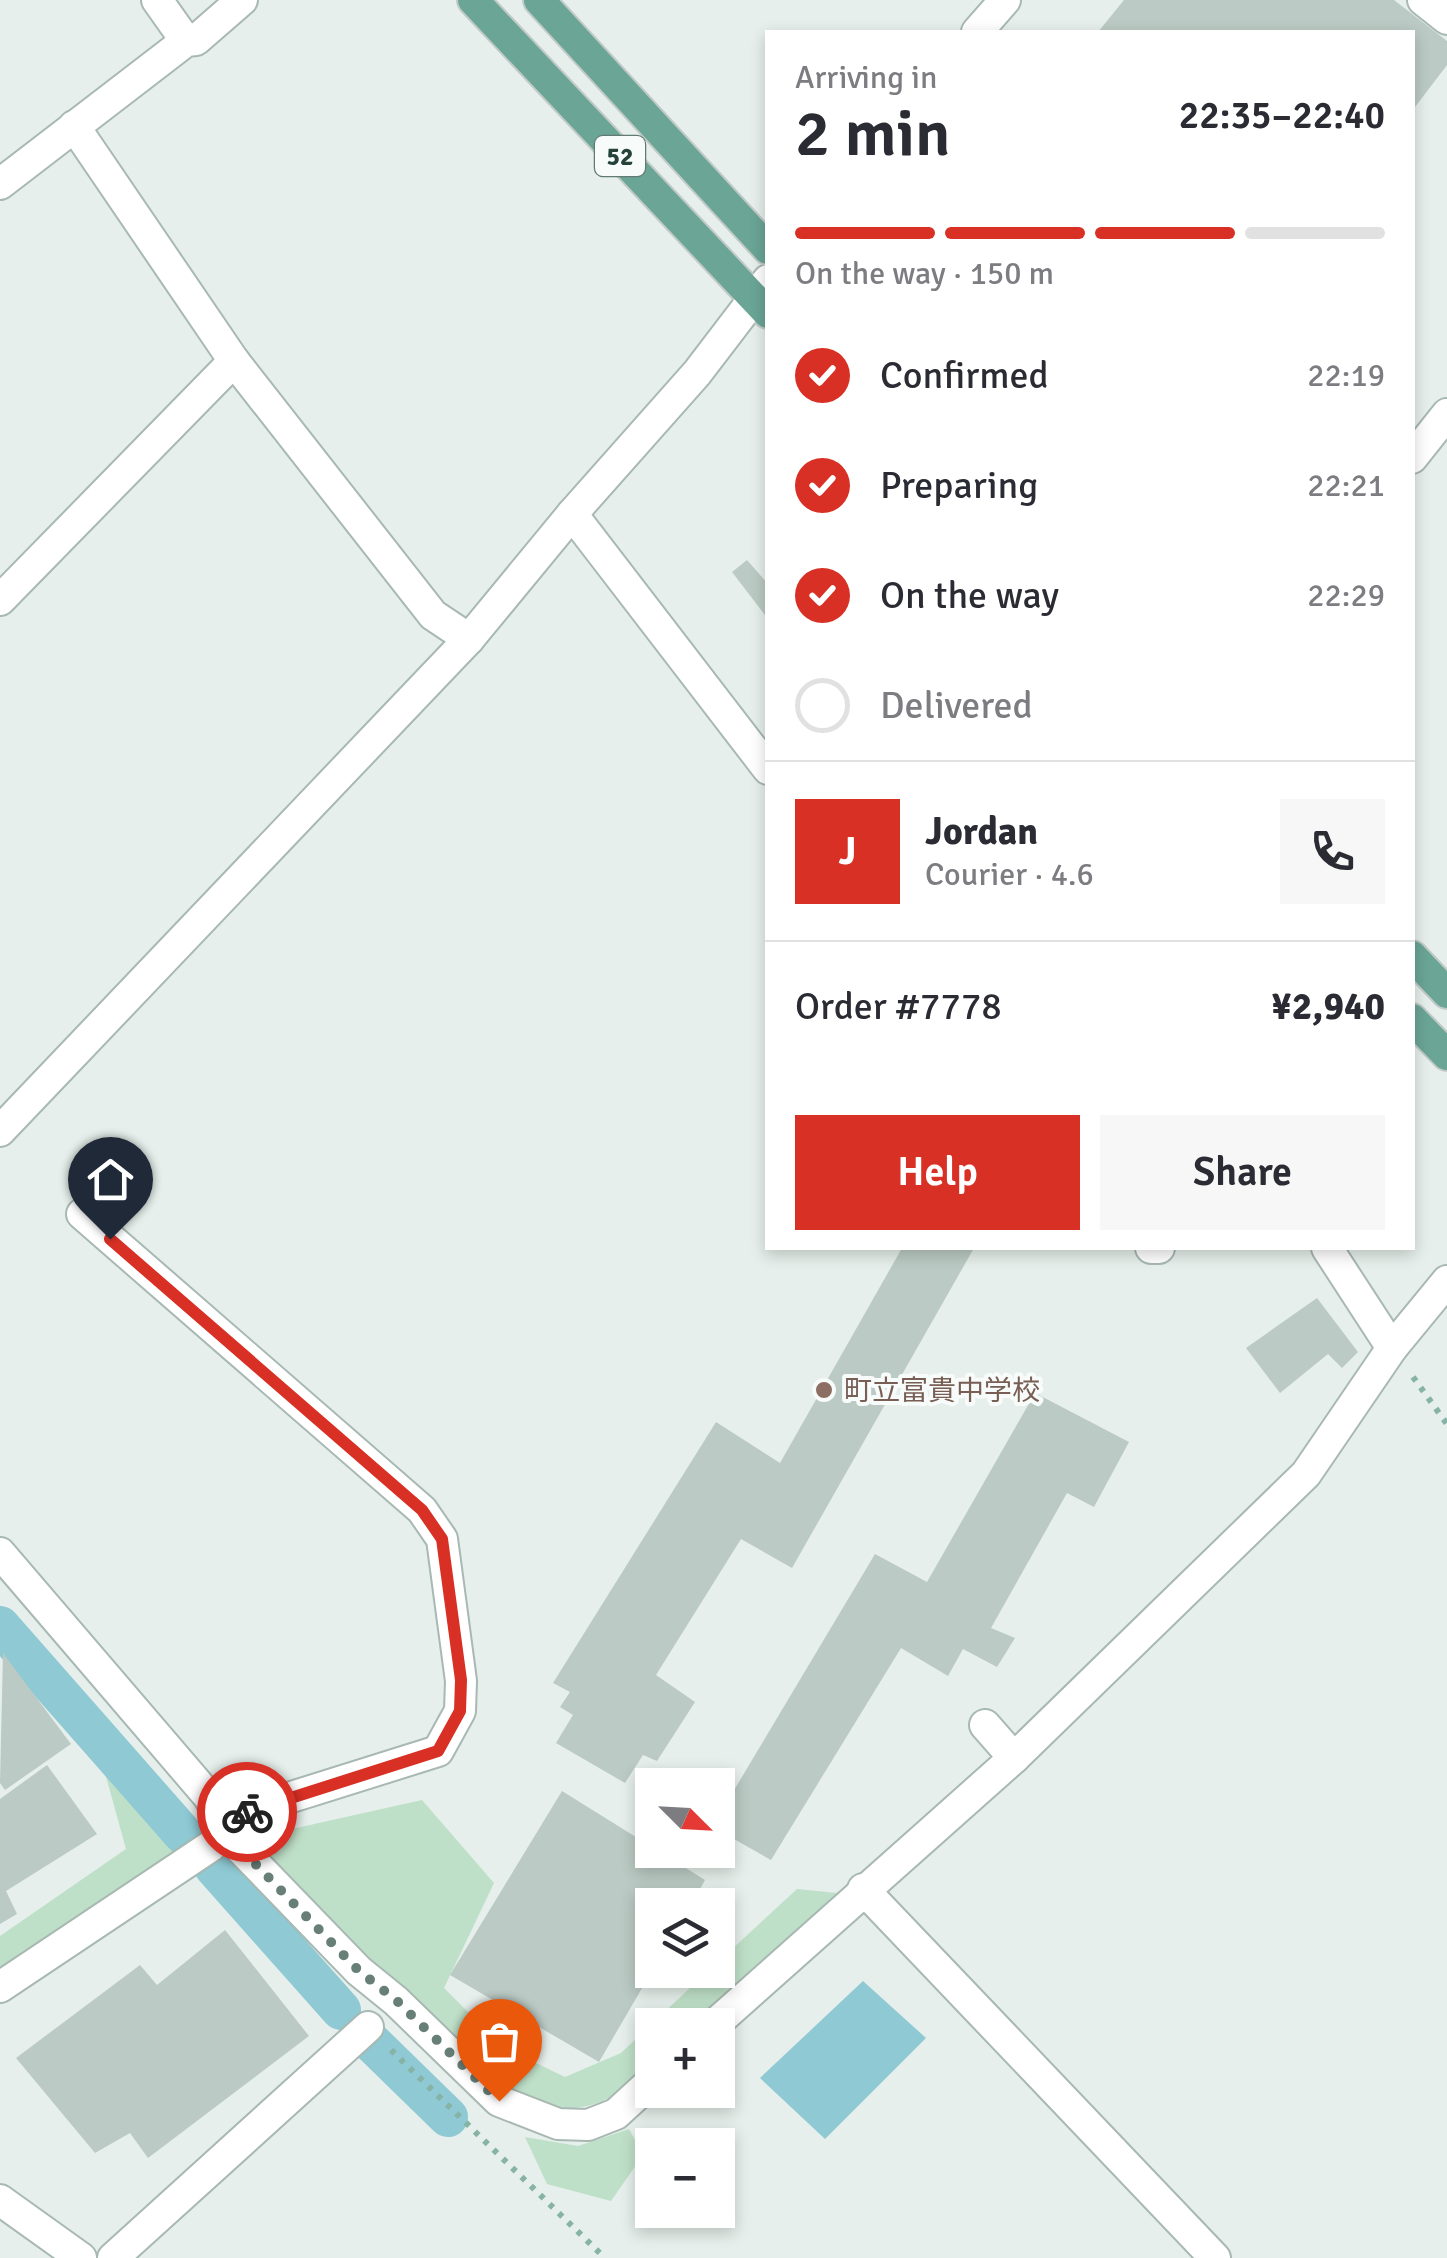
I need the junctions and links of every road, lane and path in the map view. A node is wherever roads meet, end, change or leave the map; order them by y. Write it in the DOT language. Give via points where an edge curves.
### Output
graph roads {
  1 [pos="157,0"];
  2 [pos="242,0"];
  3 [pos="473,0"];
  4 [pos="540,0"];
  5 [pos="1005,0"];
  6 [pos="1423,0"];
  7 [pos="1447,18"];
  8 [pos="979,30"];
  9 [pos="186,41"];
  10 [pos="74,126"];
  11 [pos="0,184"];
  12 [pos="765,246"];
  13 [pos="763,297"];
  14 [pos="234,361"];
  15 [pos="1447,414"];
  16 [pos="1415,454"];
  17 [pos="572,514"];
  18 [pos="0,600"];
  19 [pos="469,638"];
  20 [pos="765,765"];
  21 [pos="1415,959"];
  22 [pos="1447,992"];
  23 [pos="1415,1021"];
  24 [pos="1447,1054"];
  25 [pos="0,1132"];
  26 [pos="82,1214"];
  27 [pos="1328,1250"];
  28 [pos="1447,1280"];
  29 [pos="1392,1348"];
  30 [pos="1447,1424"];
  31 [pos="0,1553"];
  32 [pos="985,1725"];
  33 [pos="1014,1758"];
  34 [pos="227,1832"];
  35 [pos="863,1890"];
  36 [pos="0,1987"];
  37 [pos="733,2008"];
  38 [pos="368,2027"];
  39 [pos="635,2097"];
  40 [pos="0,2200"];
  41 [pos="81,2258"];
  42 [pos="114,2258"];
  43 [pos="1215,2258"];
  1 -- 9 [label="street"];
  2 -- 9 [label="street" via="196,40"];
  3 -- 13 [label="main road, 52"];
  4 -- 12 [label="main road, 52"];
  5 -- 8 [label="street"];
  6 -- 7 [label="street"];
  9 -- 10 [label="street"];
  10 -- 11 [label="street"];
  10 -- 14 [label="street"];
  13 -- 17 [label="street"];
  14 -- 18 [label="street"];
  14 -- 19 [label="street" via="433,615"];
  15 -- 16 [label="street"];
  17 -- 19 [label="street"];
  17 -- 20 [label="street"];
  19 -- 25 [label="street"];
  21 -- 22 [label="main road"];
  23 -- 24 [label="main road"];
  26 -- 34 [label="street" via="422,1510 442,1539 461,1680 460,1711 438,1751 248,1812"];
  27 -- 29 [label="street"];
  28 -- 29 [label="street"];
  29 -- 30 [label="path"];
  29 -- 33 [label="street" via="1306,1474"];
  31 -- 34 [label="street" via="209,1797"];
  32 -- 33 [label="street"];
  33 -- 35 [label="street"];
  34 -- 36 [label="street"];
  34 -- 39 [label="street" via="359,1971 499,2101 558,2124 588,2125 616,2114"];
  35 -- 37 [label="street"];
  35 -- 43 [label="street"];
  38 -- 42 [label="street"];
  40 -- 41 [label="street"];
}
